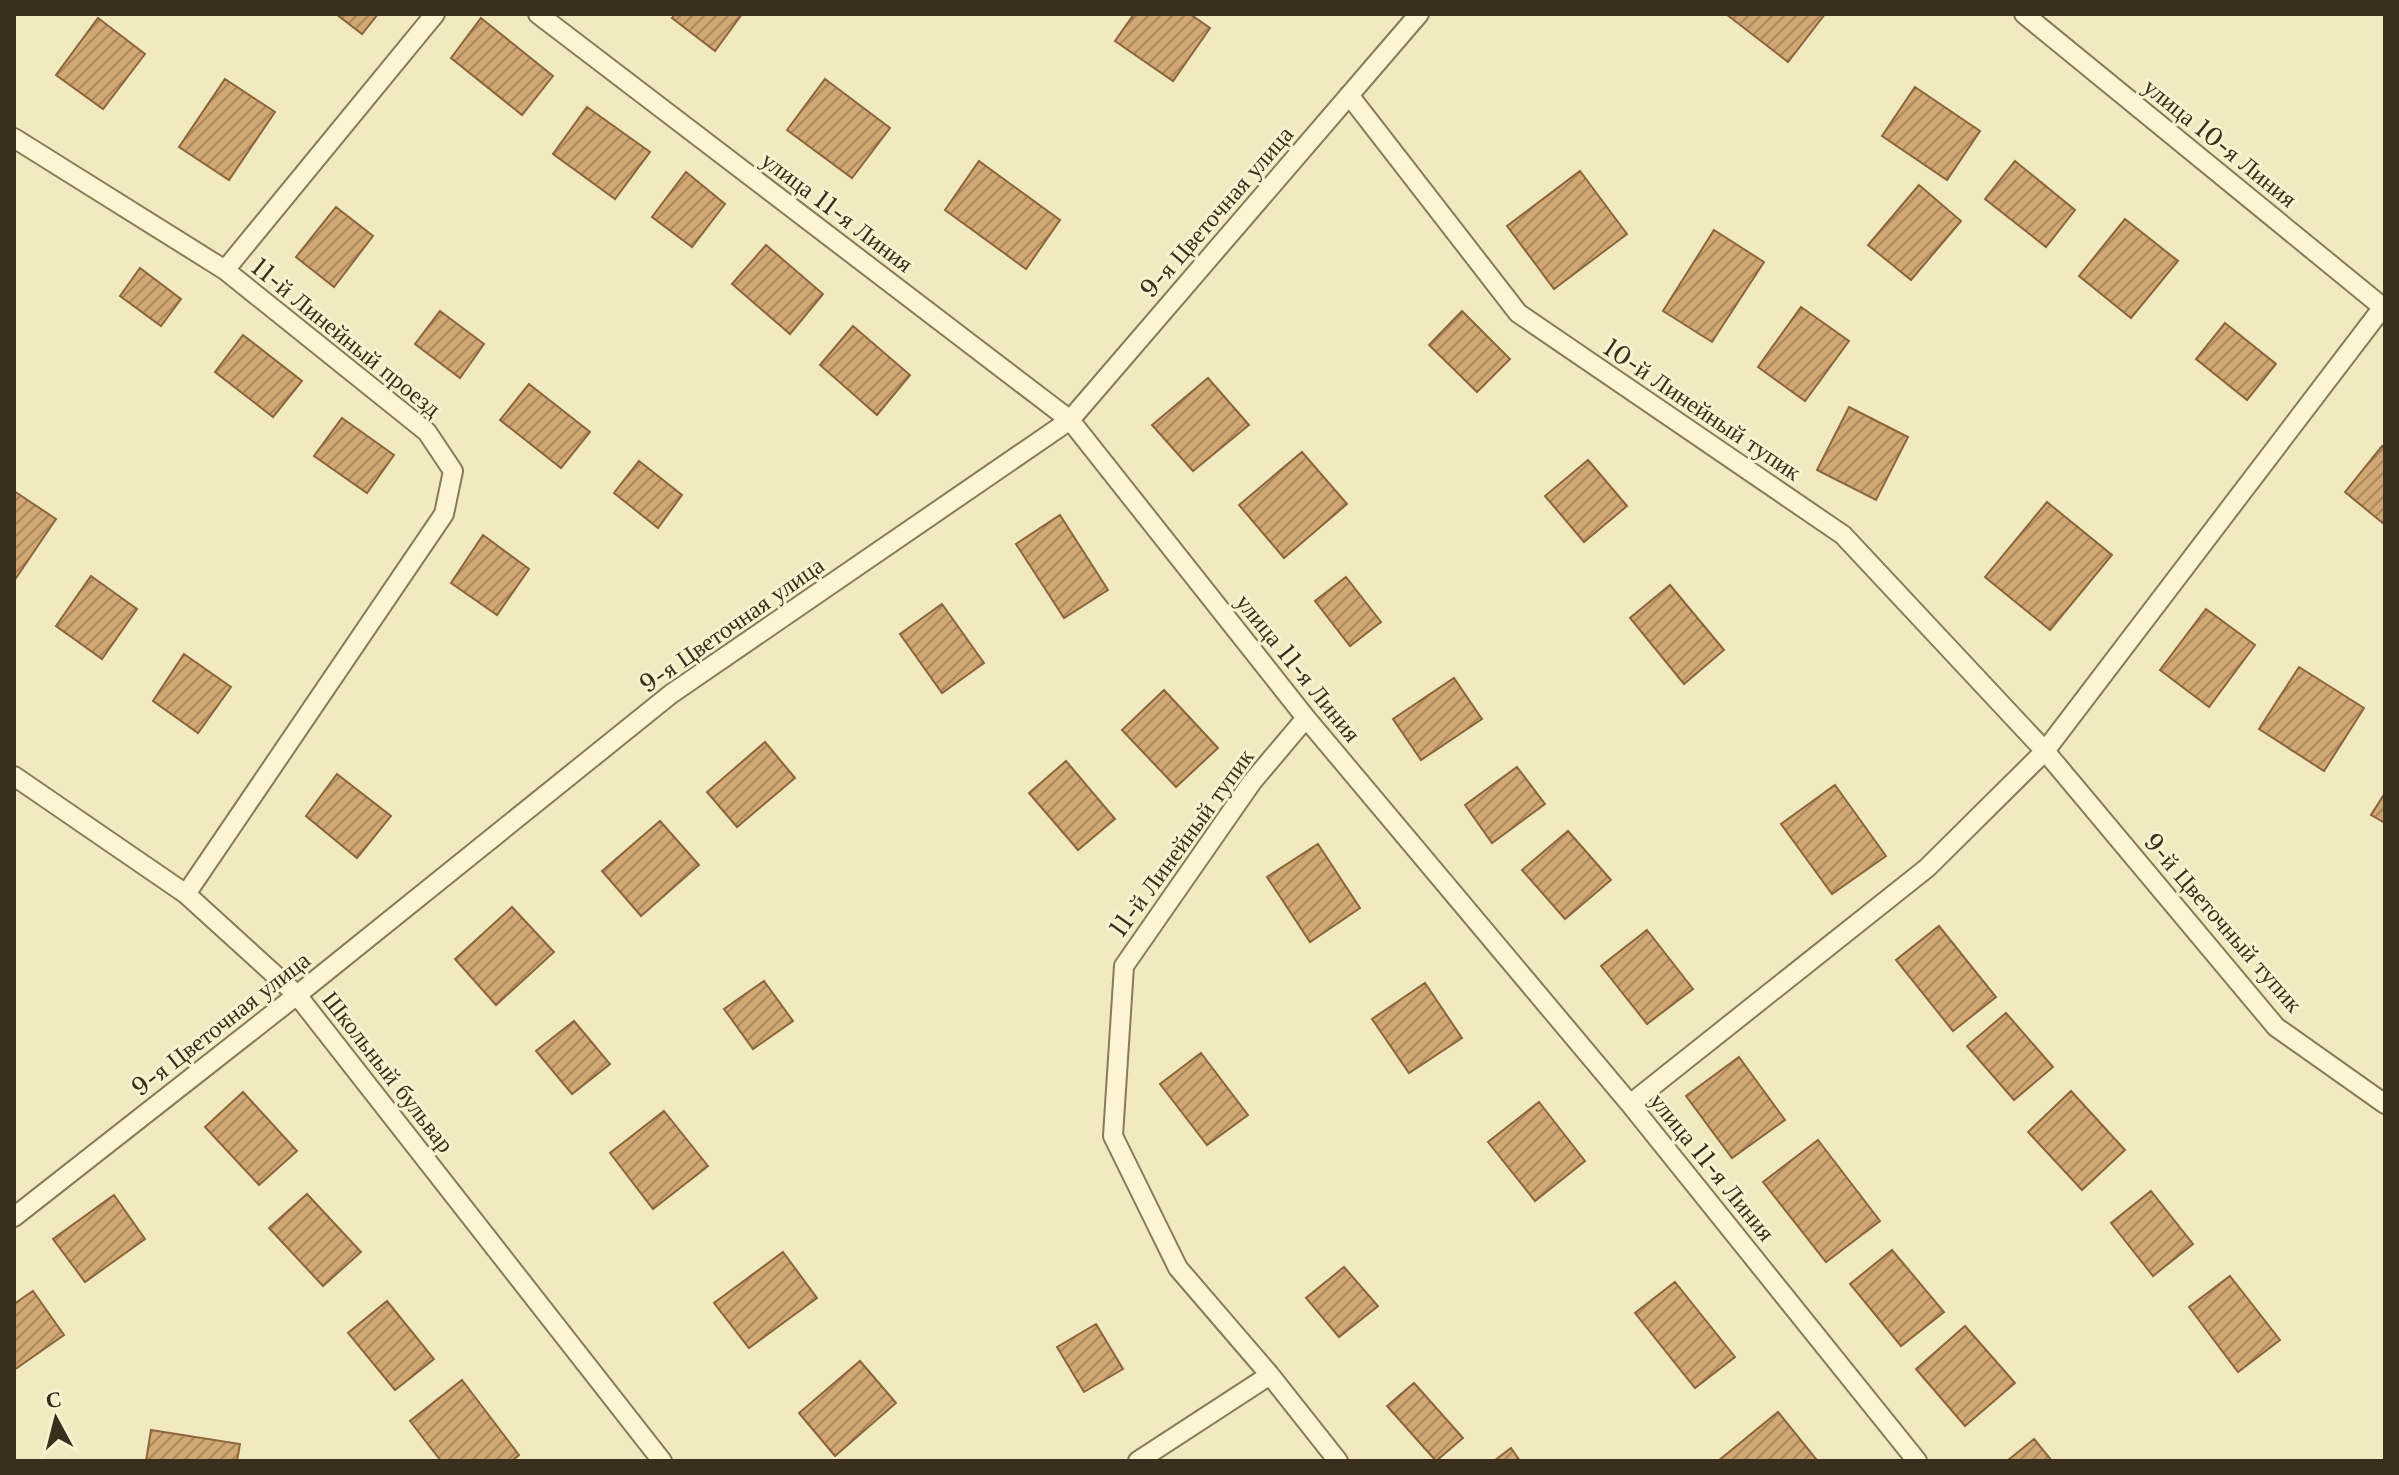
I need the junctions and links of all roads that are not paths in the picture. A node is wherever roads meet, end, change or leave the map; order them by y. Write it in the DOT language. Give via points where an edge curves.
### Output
graph roads {
  1 [pos="435,14"];
  2 [pos="538,14"];
  3 [pos="1419,14"];
  4 [pos="2024,14"];
  5 [pos="1349,95"];
  6 [pos="14,138"];
  7 [pos="225,270"];
  8 [pos="2384,308"];
  9 [pos="1070,420"];
  10 [pos="1306,718"];
  11 [pos="2045,751"];
  12 [pos="14,776"];
  13 [pos="186,894"];
  14 [pos="297,995"];
  15 [pos="1630,1104"];
  16 [pos="2385,1104"];
  17 [pos="14,1217"];
  18 [pos="1270,1375"];
  19 [pos="1912,1459"];
  20 [pos="662,1461"];
  21 [pos="1138,1461"];
  22 [pos="1338,1461"];
  1 -- 7 [label="lane"];
  2 -- 9 [label="lane, улица 11-я Линия"];
  3 -- 5 [label="lane, 9-я Цветочная улица"];
  4 -- 8 [label="lane, улица 10-я Линия"];
  5 -- 9 [label="lane, 9-я Цветочная улица"];
  5 -- 11 [label="lane, 10-й Линейный тупик" via="1518,313 1843,535"];
  6 -- 7 [label="lane, 11-й Линейный проезд"];
  7 -- 13 [label="lane, 11-й Линейный проезд" via="427,432 453,471 444,514"];
  8 -- 11 [label="lane"];
  9 -- 10 [label="lane, улица 11-я Линия"];
  9 -- 14 [label="lane, 9-я Цветочная улица" via="671,694"];
  10 -- 15 [label="lane, улица 11-я Линия"];
  10 -- 18 [label="lane, 11-й Линейный тупик" via="1252,782 1124,966 1113,1136 1178,1268"];
  11 -- 15 [label="lane" via="1927,868"];
  11 -- 16 [label="lane, 9-й Цветочный тупик" via="2276,1027"];
  12 -- 13 [label="lane, Школьный бульвар"];
  13 -- 14 [label="lane, Школьный бульвар"];
  14 -- 17 [label="lane, 9-я Цветочная улица"];
  14 -- 20 [label="lane, Школьный бульвар"];
  15 -- 19 [label="lane, улица 11-я Линия"];
  18 -- 21 [label="lane"];
  18 -- 22 [label="lane, 11-й Линейный тупик"];
}
